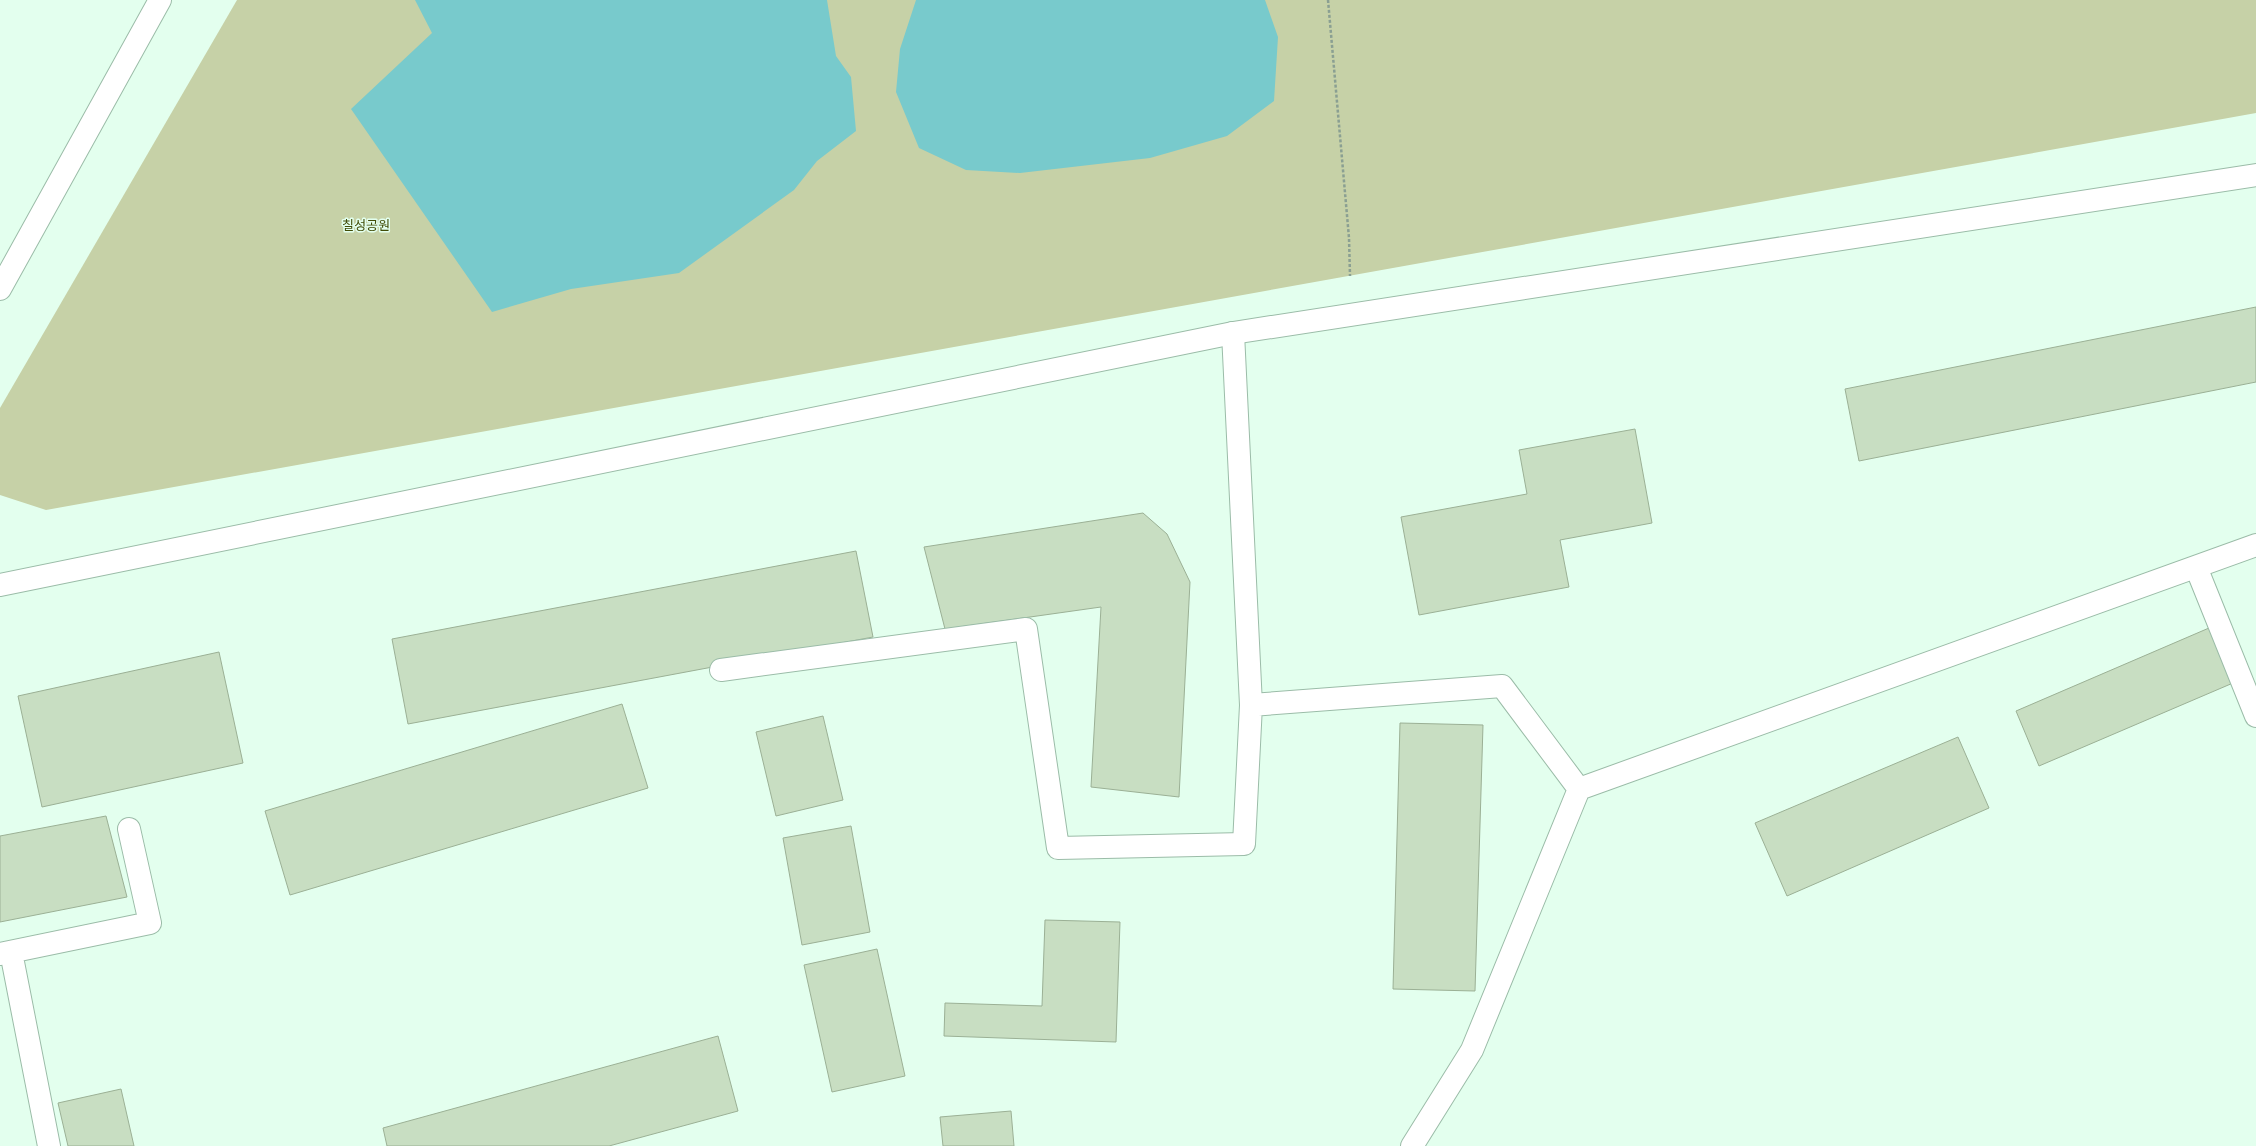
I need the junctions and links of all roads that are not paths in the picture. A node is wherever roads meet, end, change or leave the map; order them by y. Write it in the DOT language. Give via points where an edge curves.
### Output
graph roads {
  1 [pos="160,0"];
  2 [pos="2256,175"];
  3 [pos="0,289"];
  4 [pos="1233,333"];
  5 [pos="2256,545"];
  6 [pos="2196,567"];
  7 [pos="0,585"];
  8 [pos="721,670"];
  9 [pos="1251,705"];
  10 [pos="2256,716"];
  11 [pos="1579,789"];
  12 [pos="129,829"];
  13 [pos="5,953"];
  14 [pos="48,1146"];
  15 [pos="1412,1146"];
  1 -- 3 [label="street"];
  2 -- 4 [label="street"];
  4 -- 7 [label="street"];
  4 -- 9 [label="street"];
  5 -- 6 [label="street"];
  6 -- 10 [label="street"];
  6 -- 11 [label="street"];
  8 -- 9 [label="street" via="1026,629 1058,848 1244,844"];
  9 -- 11 [label="street" via="1502,686"];
  11 -- 15 [label="street" via="1472,1050"];
  12 -- 13 [label="street" via="150,923"];
  13 -- 14 [label="street"];
}
